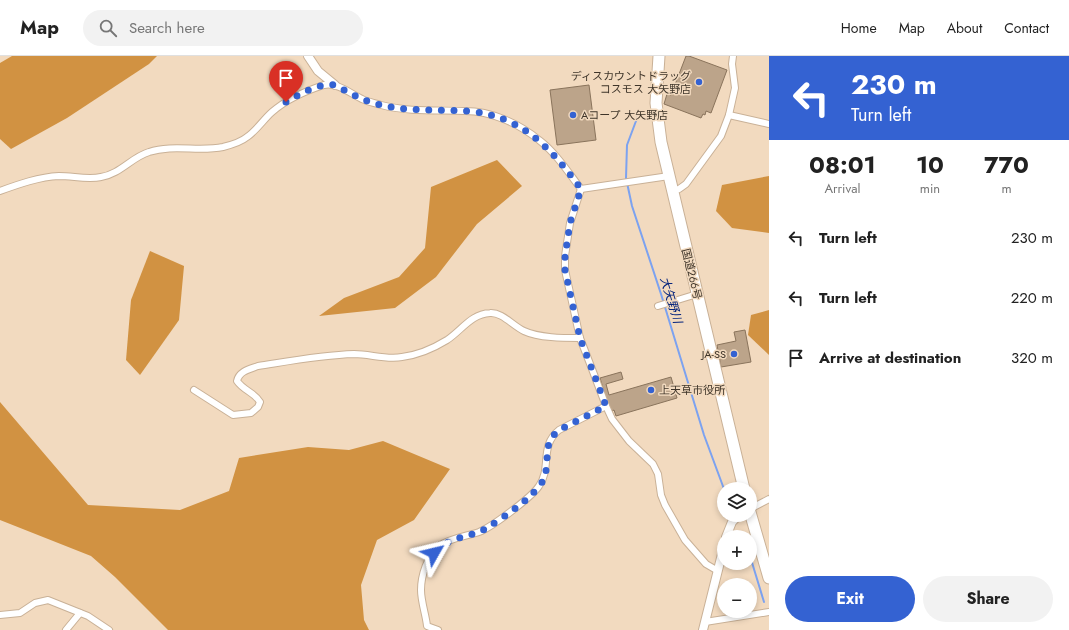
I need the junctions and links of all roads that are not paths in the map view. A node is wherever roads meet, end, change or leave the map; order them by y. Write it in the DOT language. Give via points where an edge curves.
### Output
graph roads {
  1 [pos="308,56"];
  2 [pos="659,56"];
  3 [pos="733,56"];
  4 [pos="334,85"];
  5 [pos="729,115"];
  6 [pos="769,124"];
  7 [pos="669,176"];
  8 [pos="581,189"];
  9 [pos="672,191"];
  10 [pos="0,192"];
  11 [pos="697,294"];
  12 [pos="658,306"];
  13 [pos="580,338"];
  14 [pos="194,390"];
  15 [pos="606,406"];
  16 [pos="742,482"];
  17 [pos="769,499"];
  18 [pos="757,507"];
  19 [pos="753,522"];
  20 [pos="718,571"];
  21 [pos="769,578"];
  22 [pos="769,612"];
  23 [pos="80,613"];
  24 [pos="0,615"];
  25 [pos="704,626"];
  26 [pos="106,629"];
  27 [pos="66,630"];
  28 [pos="438,630"];
  1 -- 4 [label="street" via="318,71"];
  2 -- 7 [label="highway, 国道266号" via="656,85 657,121"];
  3 -- 5 [label="street" via="734,88"];
  4 -- 8 [label="street" via="363,100 382,105 415,110 474,111 504,119 539,140 561,162"];
  4 -- 10 [label="street" via="302,93 286,102 247,138 235,143 198,149 161,149 147,152 110,176 42,178"];
  5 -- 6 [label="street"];
  5 -- 9 [label="street" via="721,136 696,171 686,184"];
  7 -- 8 [label="street"];
  7 -- 9 [label="highway, 国道266号"];
  8 -- 13 [label="street" via="570,223 565,256 565,270"];
  9 -- 11 [label="highway, 国道266号"];
  11 -- 12 [label="street"];
  11 -- 16 [label="highway, 国道266号"];
  13 -- 14 [label="street" via="553,338 525,331 496,312 488,313 476,316 448,339 428,350 402,357 337,355 246,370 237,381 241,387 257,396 260,402 251,413 233,415"];
  13 -- 15 [label="street"];
  15 -- 20 [label="street" via="629,441 653,464 658,474 661,496 685,540 706,564"];
  15 -- 28 [label="street" via="553,434 547,451 545,475 540,486 528,499 480,531 439,546 423,573 421,592 427,626"];
  17 -- 18 [label="street"];
  19 -- 21 [label="highway"];
  20 -- 25 [label="street"];
  22 -- 25 [label="street"];
  23 -- 24 [label="street" via="48,600 36,603 20,613"];
  23 -- 26 [label="street"];
  23 -- 27 [label="street"];
}
